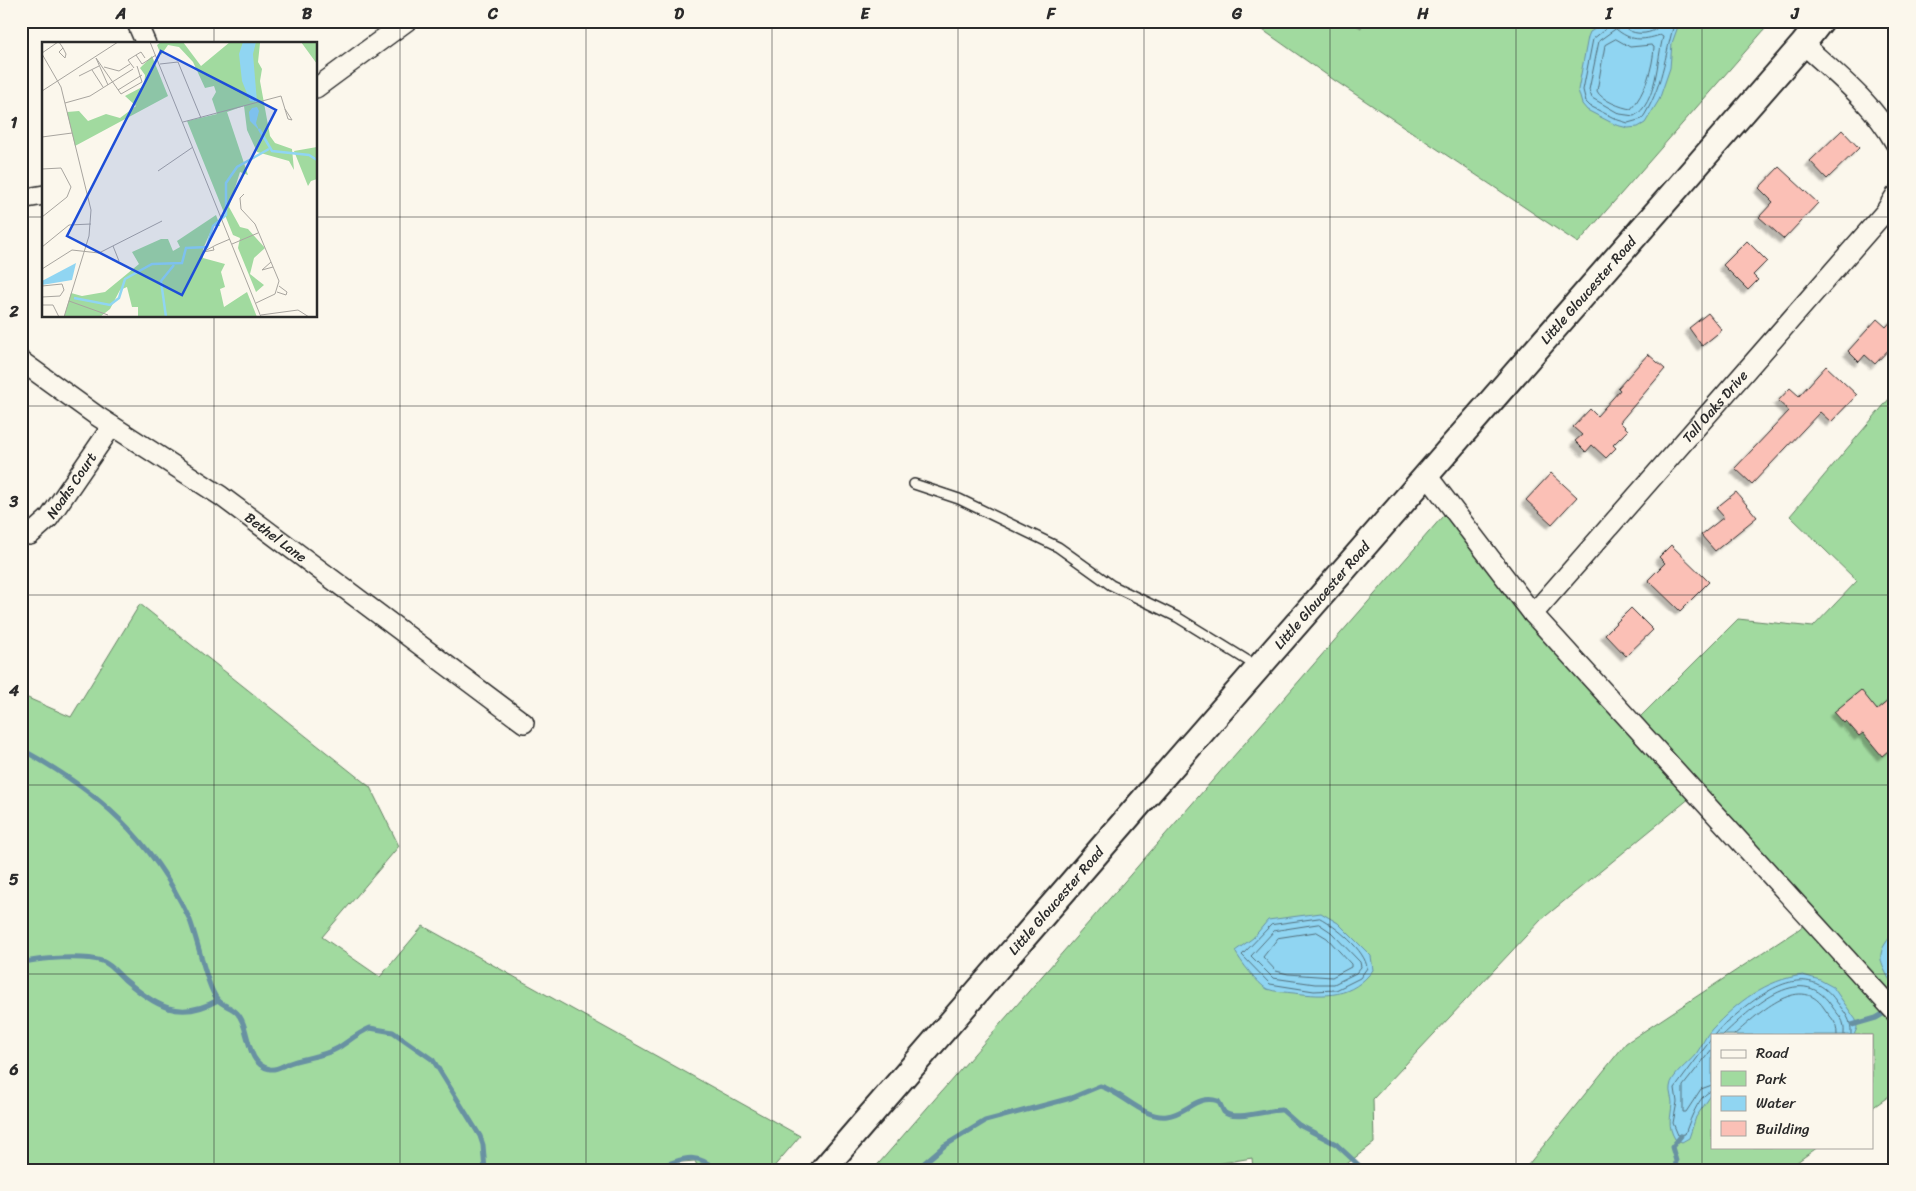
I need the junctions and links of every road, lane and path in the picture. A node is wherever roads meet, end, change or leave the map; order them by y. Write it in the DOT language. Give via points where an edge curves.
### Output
graph roads {
  1 [pos="136,21"];
  2 [pos="407,21"];
  3 [pos="1821,21"];
  4 [pos="145,42"];
  5 [pos="1803,44"];
  6 [pos="318,87"];
  7 [pos="1895,143"];
  8 [pos="42,195"];
  9 [pos="1895,196"];
  10 [pos="21,199"];
  11 [pos="21,361"];
  12 [pos="112,426"];
  13 [pos="1426,474"];
  14 [pos="914,484"];
  15 [pos="21,534"];
  16 [pos="1533,614"];
  17 [pos="1258,667"];
  18 [pos="524,723"];
  19 [pos="1895,1012"];
  20 [pos="823,1170"];
  1 -- 4 [label="street"];
  2 -- 6 [label="street"];
  3 -- 5 [label="street, Little Gloucester Road"];
  5 -- 7 [label="street" via="1853,89 1885,125"];
  5 -- 13 [label="street, Little Gloucester Road"];
  8 -- 10 [label="street"];
  9 -- 16 [label="street, Tall Oaks Drive" via="1885,212"];
  11 -- 12 [label="street, Bethel Lane"];
  12 -- 15 [label="street, Noahs Court" via="49,518 30,535"];
  12 -- 18 [label="street, Bethel Lane" via="221,496"];
  13 -- 16 [label="street"];
  13 -- 17 [label="street, Little Gloucester Road"];
  14 -- 17 [label="lane" via="967,503 1058,547 1111,585 1177,616"];
  16 -- 19 [label="street"];
  17 -- 20 [label="street, Little Gloucester Road"];
}
